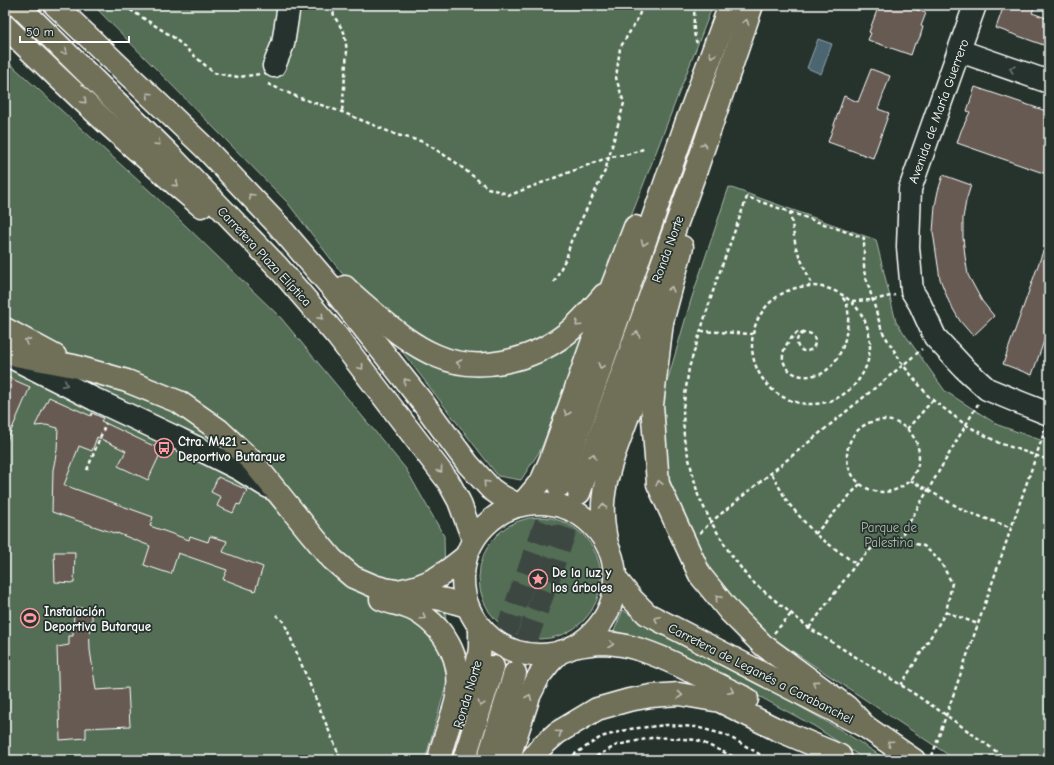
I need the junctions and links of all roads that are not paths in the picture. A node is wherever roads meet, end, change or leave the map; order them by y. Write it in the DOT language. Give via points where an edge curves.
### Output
graph roads {
  1 [pos="18,5"];
  2 [pos="55,5"];
  3 [pos="289,5"];
  4 [pos="730,5"];
  5 [pos="752,5"];
  6 [pos="975,5"];
  7 [pos="5,26"];
  8 [pos="960,51"];
  9 [pos="266,75"];
  10 [pos="1049,82"];
  11 [pos="686,124"];
  12 [pos="696,170"];
  13 [pos="278,225"];
  14 [pos="277,266"];
  15 [pos="612,284"];
  16 [pos="662,322"];
  17 [pos="5,329"];
  18 [pos="5,354"];
  19 [pos="74,366"];
  20 [pos="1048,420"];
  21 [pos="559,486"];
  22 [pos="275,490"];
  23 [pos="579,493"];
  24 [pos="520,504"];
  25 [pos="607,545"];
  26 [pos="469,548"];
  27 [pos="344,569"];
  28 [pos="615,578"];
  29 [pos="408,590"];
  30 [pos="467,606"];
  31 [pos="480,627"];
  32 [pos="566,650"];
  33 [pos="493,667"];
  34 [pos="515,673"];
  35 [pos="866,726"];
  36 [pos="843,758"];
  37 [pos="439,760"];
  38 [pos="446,760"];
  39 [pos="464,760"];
  40 [pos="488,760"];
  41 [pos="508,760"];
  42 [pos="531,760"];
  43 [pos="914,760"];
  1 -- 14 [label="main road, Carretera Plaza Elíptica, one-way"];
  13 -- 2 [label="main road, one-way" via="204,147"];
  3 -- 9 [label="street" via="283,44"];
  4 -- 11 [label="main road, Ronda Norte, one-way"];
  12 -- 5 [label="main road, Ronda Norte, one-way"];
  6 -- 8 [label="street, Avenida de María Guerrero"];
  7 -- 14 [label="main road, one-way" via="159,170"];
  10 -- 8 [label="street, one-way"];
  8 -- 20 [label="street, Avenida de María Guerrero" via="910,189 908,247 912,291 935,337 964,368 987,389 1021,403"];
  11 -- 15 [label="main road" via="668,150"];
  11 -- 21 [label="main road, Ronda Norte, one-way"];
  16 -- 12 [label="main road, one-way" via="692,208"];
  23 -- 12 [label="main road, Ronda Norte, one-way"];
  15 -- 13 [label="main road, one-way" via="579,324 548,346 512,361 483,365 460,364 421,349 395,331 312,253"];
  24 -- 13 [label="main road, one-way" via="491,489 468,464 343,301"];
  14 -- 26 [label="main road, Carretera Plaza Elíptica, one-way" via="337,336 448,481 459,501"];
  15 -- 24 [label="main road, one-way" via="551,459 542,480"];
  25 -- 16 [label="main road, one-way" via="602,518 606,476"];
  35 -- 16 [label="main road, one-way" via="847,707 763,645 730,612 700,575 658,484 652,405"];
  19 -- 17 [label="main road, one-way"];
  18 -- 19 [label="main road"];
  18 -- 22 [label="street, one-way" via="239,469"];
  19 -- 22 [label="main road" via="127,382 179,402 219,430 254,462"];
  22 -- 27 [label="main road" via="332,559"];
  24 -- 25 [label="main road" via="549,504 566,508 591,524"];
  24 -- 26 [label="main road" via="500,512 485,524"];
  25 -- 28 [label="main road" via="614,563"];
  26 -- 29 [label="main road" via="437,578"];
  26 -- 30 [label="main road" via="463,571 463,592"];
  27 -- 29 [label="main road" via="363,581 385,589"];
  27 -- 37 [label="main road, one-way" via="362,590 403,605 428,619 440,630 451,647 458,667 459,685"];
  28 -- 32 [label="main road" via="608,611 599,626 586,638"];
  35 -- 28 [label="main road, Carretera de Leganés a Carabanchel, one-way" via="647,614"];
  29 -- 30 [label="main road"];
  30 -- 31 [label="main road"];
  31 -- 32 [label="main road" via="496,642 516,652 538,655"];
  31 -- 38 [label="main road, Ronda Norte" via="478,661"];
  32 -- 36 [label="main road, one-way" via="604,643 655,655 770,710"];
  41 -- 32 [label="main road, one-way" via="529,696 539,676 550,662"];
  33 -- 39 [label="main road, Ronda Norte, one-way"];
  34 -- 40 [label="main road"];
  43 -- 35 [label="main road, Carretera de Leganés a Carabanchel, one-way"];
  42 -- 36 [label="main road, one-way" via="557,733 597,709 629,700 678,694 720,701"];
}
